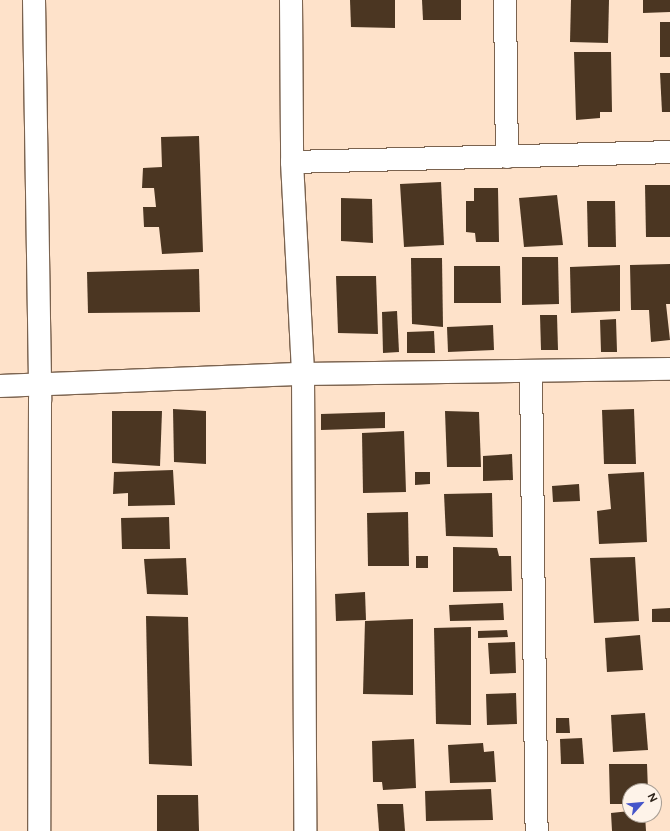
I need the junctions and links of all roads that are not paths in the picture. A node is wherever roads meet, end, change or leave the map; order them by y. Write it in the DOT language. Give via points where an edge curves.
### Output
graph roads {
  1 [pos="34,0"];
  2 [pos="291,0"];
  3 [pos="505,0"];
  4 [pos="670,152"];
  5 [pos="507,157"];
  6 [pos="292,162"];
  7 [pos="670,369"];
  8 [pos="531,372"];
  9 [pos="303,374"];
  10 [pos="0,386"];
  11 [pos="40,386"];
  12 [pos="39,831"];
  13 [pos="305,831"];
  14 [pos="537,831"];
  1 -- 11 [label="street"];
  2 -- 6 [label="street"];
  3 -- 5 [label="street"];
  4 -- 5 [label="street"];
  5 -- 6 [label="street"];
  6 -- 9 [label="street"];
  7 -- 8 [label="street"];
  8 -- 9 [label="street"];
  8 -- 14 [label="street"];
  9 -- 11 [label="street"];
  9 -- 13 [label="street"];
  10 -- 11 [label="street"];
  11 -- 12 [label="street"];
}
